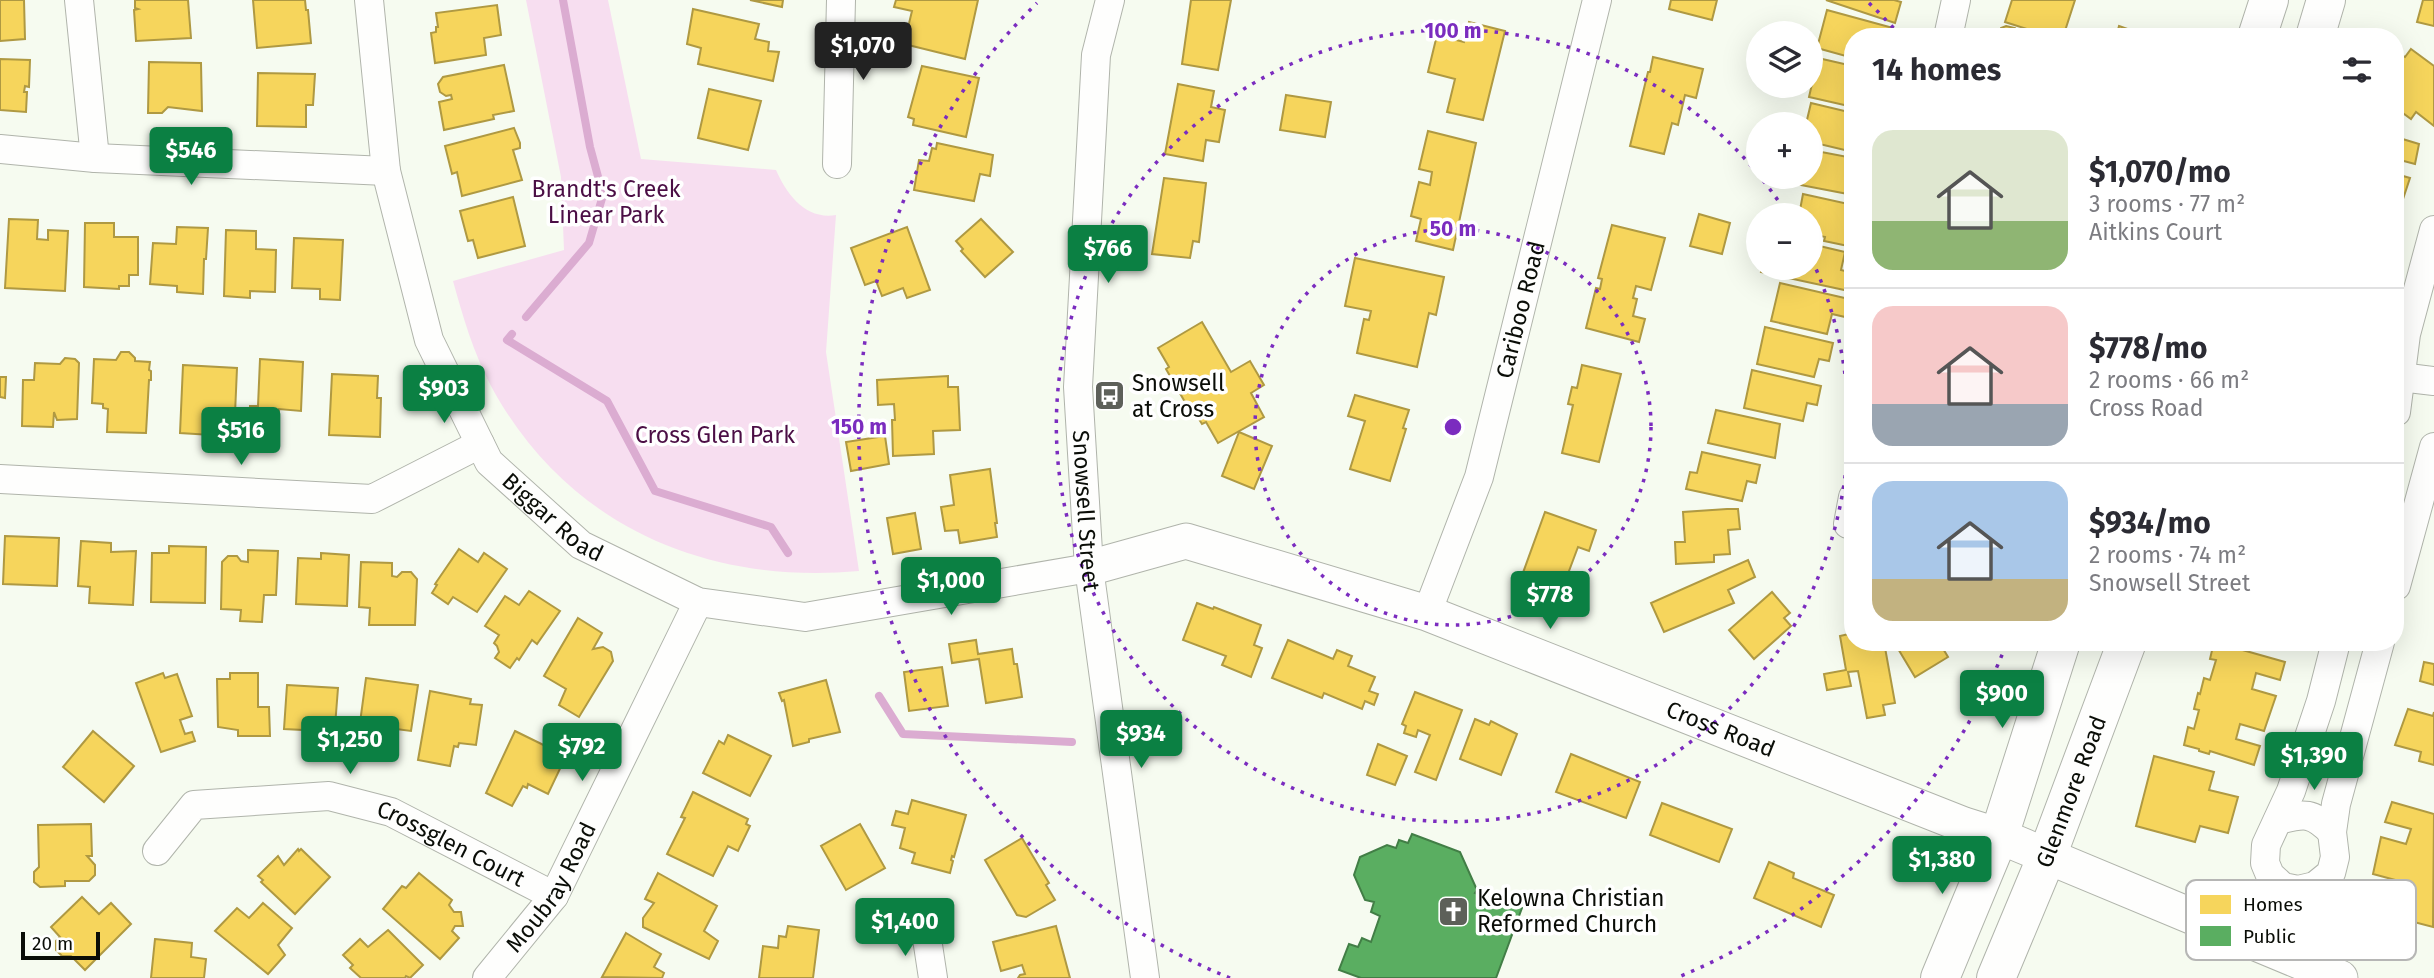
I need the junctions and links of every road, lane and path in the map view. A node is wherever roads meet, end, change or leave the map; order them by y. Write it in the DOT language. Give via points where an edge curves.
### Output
graph roads {
  1 [pos="79,0"];
  2 [pos="369,0"];
  3 [pos="841,0"];
  4 [pos="1110,0"];
  5 [pos="1597,0"];
  6 [pos="1956,0"];
  7 [pos="2269,0"];
  8 [pos="2326,0"];
  9 [pos="1950,28"];
  10 [pos="2260,28"];
  11 [pos="2318,28"];
  12 [pos="0,149"];
  13 [pos="95,158"];
  14 [pos="837,164"];
  15 [pos="386,171"];
  16 [pos="2434,230"];
  17 [pos="2404,348"];
  18 [pos="2404,377"];
  19 [pos="2434,381"];
  20 [pos="480,444"];
  21 [pos="2434,447"];
  22 [pos="0,479"];
  23 [pos="2404,557"];
  24 [pos="1089,568"];
  25 [pos="698,602"];
  26 [pos="1427,613"];
  27 [pos="2059,651"];
  28 [pos="2124,651"];
  29 [pos="2334,651"];
  30 [pos="2378,651"];
  31 [pos="2278,820"];
  32 [pos="2332,832"];
  33 [pos="1999,836"];
  34 [pos="158,851"];
  35 [pos="2047,856"];
  36 [pos="2275,880"];
  37 [pos="2322,880"];
  38 [pos="554,895"];
  39 [pos="2186,914"];
  40 [pos="926,932"];
  41 [pos="2297,960"];
  42 [pos="487,978"];
  43 [pos="933,978"];
  44 [pos="1145,978"];
  45 [pos="1940,978"];
  46 [pos="1996,978"];
  47 [pos="2340,978"];
  1 -- 13 [label="street"];
  2 -- 15 [label="street, Biggar Road"];
  3 -- 14 [label="street"];
  4 -- 24 [label="street, Snowsell Street" via="1097,55 1078,387"];
  5 -- 26 [label="street, Cariboo Road" via="1479,477"];
  6 -- 9 [label="street"];
  7 -- 10 [label="main road"];
  8 -- 11 [label="main road"];
  12 -- 13 [label="street"];
  13 -- 15 [label="street"];
  15 -- 20 [label="street, Biggar Road" via="429,340"];
  16 -- 17 [label="street"];
  18 -- 19 [label="street"];
  20 -- 22 [label="street" via="372,499"];
  20 -- 25 [label="street, Biggar Road" via="489,462 581,545"];
  21 -- 23 [label="street"];
  24 -- 25 [label="street, Biggar Road" via="804,617"];
  24 -- 26 [label="street, Cross Road" via="1186,541"];
  24 -- 44 [label="street, Snowsell Street"];
  25 -- 38 [label="street, Moubray Road"];
  26 -- 33 [label="street, Cross Road"];
  27 -- 33 [label="main road"];
  28 -- 35 [label="main road, Glenmore Road"];
  29 -- 31 [label="street" via="2317,713"];
  30 -- 32 [label="street"];
  31 -- 32 [label="street" via="2301,814 2318,818"];
  31 -- 36 [label="street" via="2266,845 2265,863"];
  32 -- 37 [label="street" via="2335,857 2331,873"];
  33 -- 35 [label="street, Cross Road"];
  33 -- 45 [label="main road"];
  34 -- 38 [label="street, Crossglen Court" via="194,805 329,796 391,812"];
  35 -- 39 [label="street, Cross Road"];
  35 -- 46 [label="main road, Glenmore Road"];
  38 -- 42 [label="street, Moubray Road"];
  40 -- 43 [label="street"];
  41 -- 47 [label="street, Cross Road"];
}
